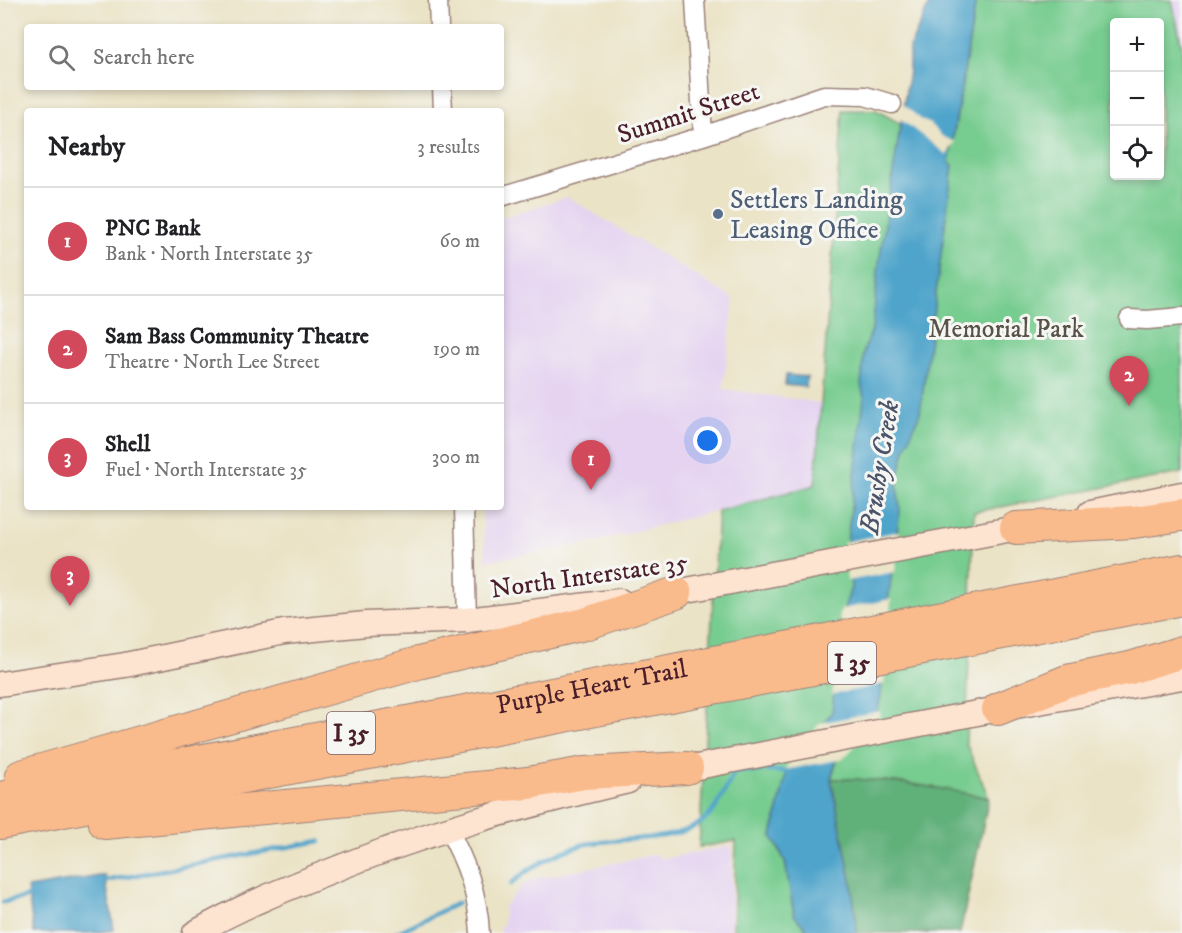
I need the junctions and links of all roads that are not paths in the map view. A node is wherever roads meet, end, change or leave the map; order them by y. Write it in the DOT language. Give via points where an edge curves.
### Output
graph roads {
  1 [pos="438,0"];
  2 [pos="695,0"];
  3 [pos="439,24"];
  4 [pos="442,90"];
  5 [pos="892,104"];
  6 [pos="443,108"];
  7 [pos="703,136"];
  8 [pos="504,196"];
  9 [pos="1182,317"];
  10 [pos="1129,319"];
  11 [pos="1182,494"];
  12 [pos="464,510"];
  13 [pos="1182,515"];
  14 [pos="1010,530"];
  15 [pos="1182,570"];
  16 [pos="685,591"];
  17 [pos="1182,599"];
  18 [pos="467,620"];
  19 [pos="1005,620"];
  20 [pos="1182,652"];
  21 [pos="700,677"];
  22 [pos="1182,677"];
  23 [pos="0,684"];
  24 [pos="998,709"];
  25 [pos="694,767"];
  26 [pos="0,784"];
  27 [pos="0,798"];
  28 [pos="0,823"];
  29 [pos="447,827"];
  30 [pos="0,833"];
  31 [pos="195,933"];
  32 [pos="480,933"];
  1 -- 3 [label="street"];
  2 -- 7 [label="street"];
  4 -- 6 [label="street"];
  5 -- 7 [label="street, Summit Street" via="865,96 824,94"];
  7 -- 8 [label="street, Summit Street"];
  9 -- 10 [label="street"];
  11 -- 14 [label="main road, North Interstate 35"];
  12 -- 18 [label="street"];
  13 -- 14 [label="highway"];
  14 -- 16 [label="main road, North Interstate 35"];
  15 -- 19 [label="highway, Purple Heart Trail / I 35"];
  16 -- 18 [label="main road, North Interstate 35"];
  16 -- 26 [label="highway" via="585,624 418,663 30,772"];
  17 -- 19 [label="highway, Purple Heart Trail / I 35"];
  18 -- 23 [label="main road, North Interstate 35" via="284,632 125,665"];
  19 -- 21 [label="highway, Purple Heart Trail / I 35"];
  20 -- 24 [label="highway" via="1067,681"];
  21 -- 27 [label="highway, Purple Heart Trail / I 35" via="427,719"];
  21 -- 28 [label="highway, Purple Heart Trail / I 35"];
  22 -- 24 [label="main road"];
  24 -- 25 [label="main road"];
  25 -- 29 [label="main road"];
  25 -- 30 [label="highway" via="584,773 528,783 152,817 35,833"];
  29 -- 31 [label="main road" via="281,890"];
  29 -- 32 [label="street" via="475,892"];
}
